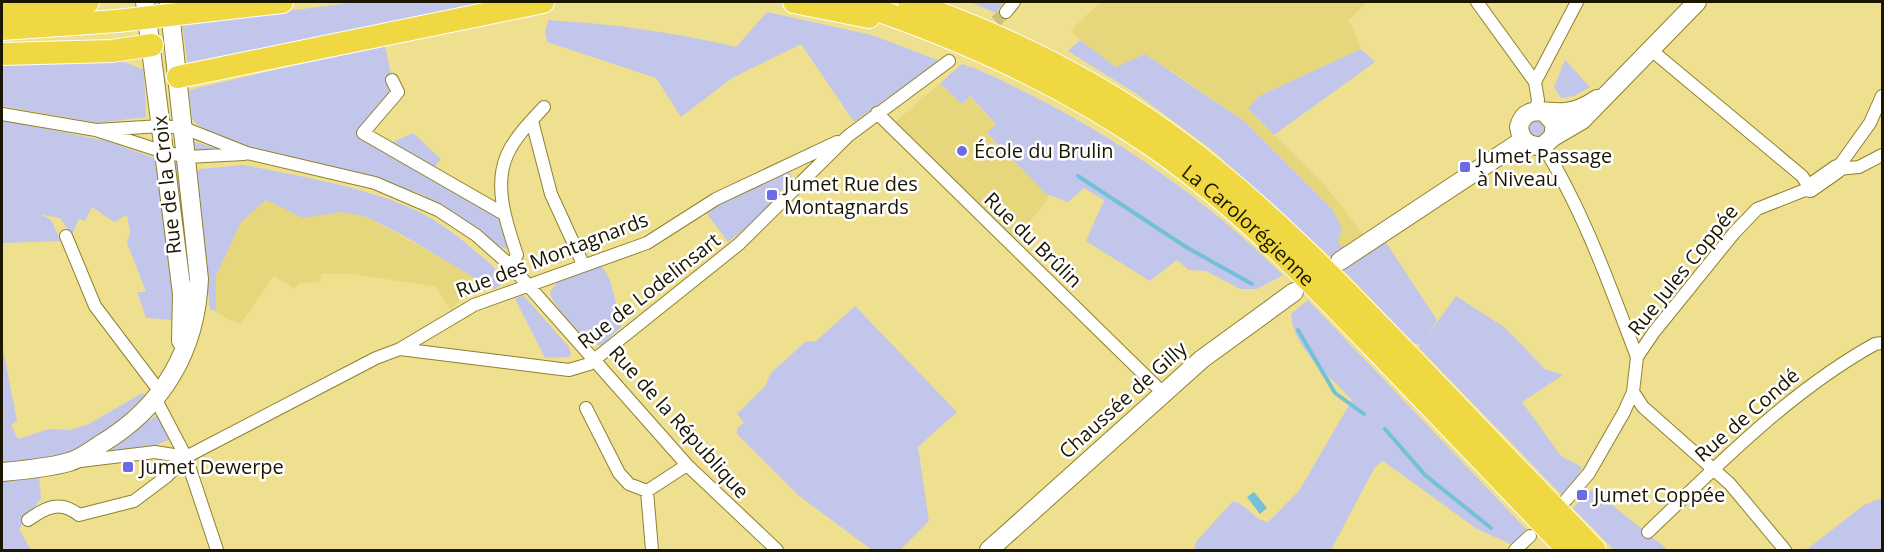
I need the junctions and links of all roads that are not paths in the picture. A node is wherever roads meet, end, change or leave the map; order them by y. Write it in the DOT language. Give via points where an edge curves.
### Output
graph roads {
  1 [pos="88,2"];
  2 [pos="145,2"];
  3 [pos="168,2"];
  4 [pos="282,2"];
  5 [pos="543,2"];
  6 [pos="794,2"];
  7 [pos="853,2"];
  8 [pos="909,2"];
  9 [pos="938,2"];
  10 [pos="1014,2"];
  11 [pos="1477,2"];
  12 [pos="1577,2"];
  13 [pos="1697,2"];
  14 [pos="2,10"];
  15 [pos="1006,12"];
  16 [pos="970,23"];
  17 [pos="2,29"];
  18 [pos="173,32"];
  19 [pos="941,33"];
  20 [pos="1650,50"];
  21 [pos="2,54"];
  22 [pos="153,54"];
  23 [pos="949,61"];
  24 [pos="178,77"];
  25 [pos="392,80"];
  26 [pos="1535,82"];
  27 [pos="1608,92"];
  28 [pos="1882,96"];
  29 [pos="544,107"];
  30 [pos="1540,111"];
  31 [pos="877,113"];
  32 [pos="2,114"];
  33 [pos="532,121"];
  34 [pos="161,126"];
  35 [pos="184,128"];
  36 [pos="96,130"];
  37 [pos="848,136"];
  38 [pos="1523,140"];
  39 [pos="1548,141"];
  40 [pos="164,152"];
  41 [pos="247,153"];
  42 [pos="1882,155"];
  43 [pos="187,157"];
  44 [pos="1837,170"];
  45 [pos="1810,188"];
  46 [pos="504,214"];
  47 [pos="66,236"];
  48 [pos="1340,261"];
  49 [pos="583,264"];
  50 [pos="511,266"];
  51 [pos="529,284"];
  52 [pos="1294,292"];
  53 [pos="1882,343"];
  54 [pos="400,349"];
  55 [pos="1638,357"];
  56 [pos="596,360"];
  57 [pos="178,361"];
  58 [pos="1633,392"];
  59 [pos="1163,393"];
  60 [pos="160,395"];
  61 [pos="586,408"];
  62 [pos="186,457"];
  63 [pos="71,462"];
  64 [pos="687,465"];
  65 [pos="1714,469"];
  66 [pos="2,472"];
  67 [pos="647,491"];
  68 [pos="1566,500"];
  69 [pos="28,520"];
  70 [pos="1647,532"];
  71 [pos="1530,536"];
  72 [pos="217,550"];
  73 [pos="652,550"];
  74 [pos="777,550"];
  75 [pos="989,550"];
  76 [pos="1515,550"];
  77 [pos="1568,550"];
  78 [pos="1595,550"];
  79 [pos="1785,550"];
  1 -- 14 [label="highway"];
  2 -- 22 [label="street, Rue de la Croix"];
  3 -- 18 [label="street, Rue de la Croix"];
  4 -- 17 [label="highway, bridge" via="117,21"];
  5 -- 24 [label="highway"];
  6 -- 19 [label="highway"];
  7 -- 19 [label="highway, La Carolorégienne"];
  8 -- 16 [label="highway, La Carolorégienne"];
  9 -- 16 [label="highway"];
  10 -- 15 [label="street"];
  11 -- 26 [label="street"];
  12 -- 26 [label="street"];
  13 -- 20 [label="street"];
  16 -- 78 [label="highway, La Carolorégienne" via="1089,83 1165,132 1239,189 1338,282"];
  18 -- 22 [label="street"];
  18 -- 24 [label="street, Rue de la Croix"];
  19 -- 77 [label="highway, La Carolorégienne" via="1017,66 1079,100 1154,148 1231,207 1340,312"];
  20 -- 27 [label="street"];
  20 -- 45 [label="street" via="1802,176"];
  21 -- 22 [label="highway"];
  22 -- 24 [label="street"];
  22 -- 34 [label="street, Rue de la Croix"];
  23 -- 31 [label="street, Rue de Lodelinsart"];
  24 -- 35 [label="street, Rue de la Croix"];
  25 -- 46 [label="street" via="398,92 363,133"];
  26 -- 30 [label="street"];
  27 -- 30 [label="street" via="1575,110"];
  27 -- 39 [label="street" via="1582,120"];
  28 -- 44 [label="street" via="1870,123"];
  29 -- 33 [label="street"];
  30 -- 38 [label="street" via="1524,116 1521,121"];
  30 -- 39 [label="street" via="1555,124"];
  31 -- 37 [label="street, Rue de Lodelinsart"];
  31 -- 59 [label="street, Rue du Brûlin"];
  32 -- 36 [label="street, Rue de la République"];
  33 -- 46 [label="street" via="507,156 502,178"];
  33 -- 49 [label="street" via="551,194"];
  34 -- 35 [label="street, Rue de la République"];
  34 -- 36 [label="street, Rue de la République"];
  34 -- 40 [label="street, Rue de la Croix"];
  35 -- 41 [label="street, Rue de la République"];
  35 -- 43 [label="street, Rue de la Croix"];
  36 -- 40 [label="street, Rue de la République"];
  37 -- 49 [label="street, Rue des Montagnards" via="716,199 647,243"];
  37 -- 56 [label="street, Rue de Lodelinsart" via="739,244"];
  38 -- 39 [label="street" via="1531,145"];
  38 -- 48 [label="street"];
  39 -- 55 [label="street"];
  40 -- 43 [label="street, Rue de la République"];
  40 -- 57 [label="street, Rue de la Croix" via="182,294"];
  41 -- 43 [label="street, Rue de la République"];
  41 -- 50 [label="street, Rue de la République" via="375,183 413,197 469,230"];
  42 -- 44 [label="street" via="1859,167"];
  43 -- 57 [label="street, Rue de la Croix" via="199,279 196,318"];
  44 -- 45 [label="street"];
  45 -- 55 [label="street, Rue Jules Coppée" via="1757,209 1654,332"];
  46 -- 50 [label="street" via="517,255"];
  47 -- 60 [label="street" via="95,306"];
  49 -- 51 [label="street, Rue des Montagnards"];
  50 -- 51 [label="street, Rue de la République"];
  51 -- 54 [label="street, Rue des Montagnards" via="464,310"];
  51 -- 56 [label="street, Rue de la République"];
  52 -- 59 [label="street, Chaussée de Gilly" via="1229,336"];
  53 -- 65 [label="street, Rue de Condé" via="1829,371"];
  54 -- 56 [label="street, Rue de Lodelinsart" via="569,370"];
  54 -- 62 [label="street, Rue de Lodelinsart"];
  55 -- 58 [label="street, Rue Jules Coppée"];
  56 -- 64 [label="street, Rue de la République"];
  57 -- 60 [label="street, Rue de la Croix"];
  58 -- 65 [label="street" via="1643,407"];
  58 -- 68 [label="street, Rue Jules Coppée" via="1589,473"];
  59 -- 75 [label="street, Chaussée de Gilly"];
  60 -- 62 [label="street"];
  60 -- 63 [label="street, Rue de la Croix" via="137,420"];
  61 -- 67 [label="street" via="619,472 629,484"];
  62 -- 63 [label="street, Rue de la Croix" via="155,452"];
  62 -- 69 [label="street, Rue de Lodelinsart" via="134,501 79,515 70,508 46,507"];
  62 -- 72 [label="street"];
  63 -- 66 [label="street, Rue de la Croix"];
  64 -- 67 [label="street"];
  64 -- 74 [label="street, Rue de la République"];
  65 -- 70 [label="street, Rue de Condé"];
  65 -- 79 [label="street"];
  67 -- 73 [label="street"];
  71 -- 76 [label="street"];
}
